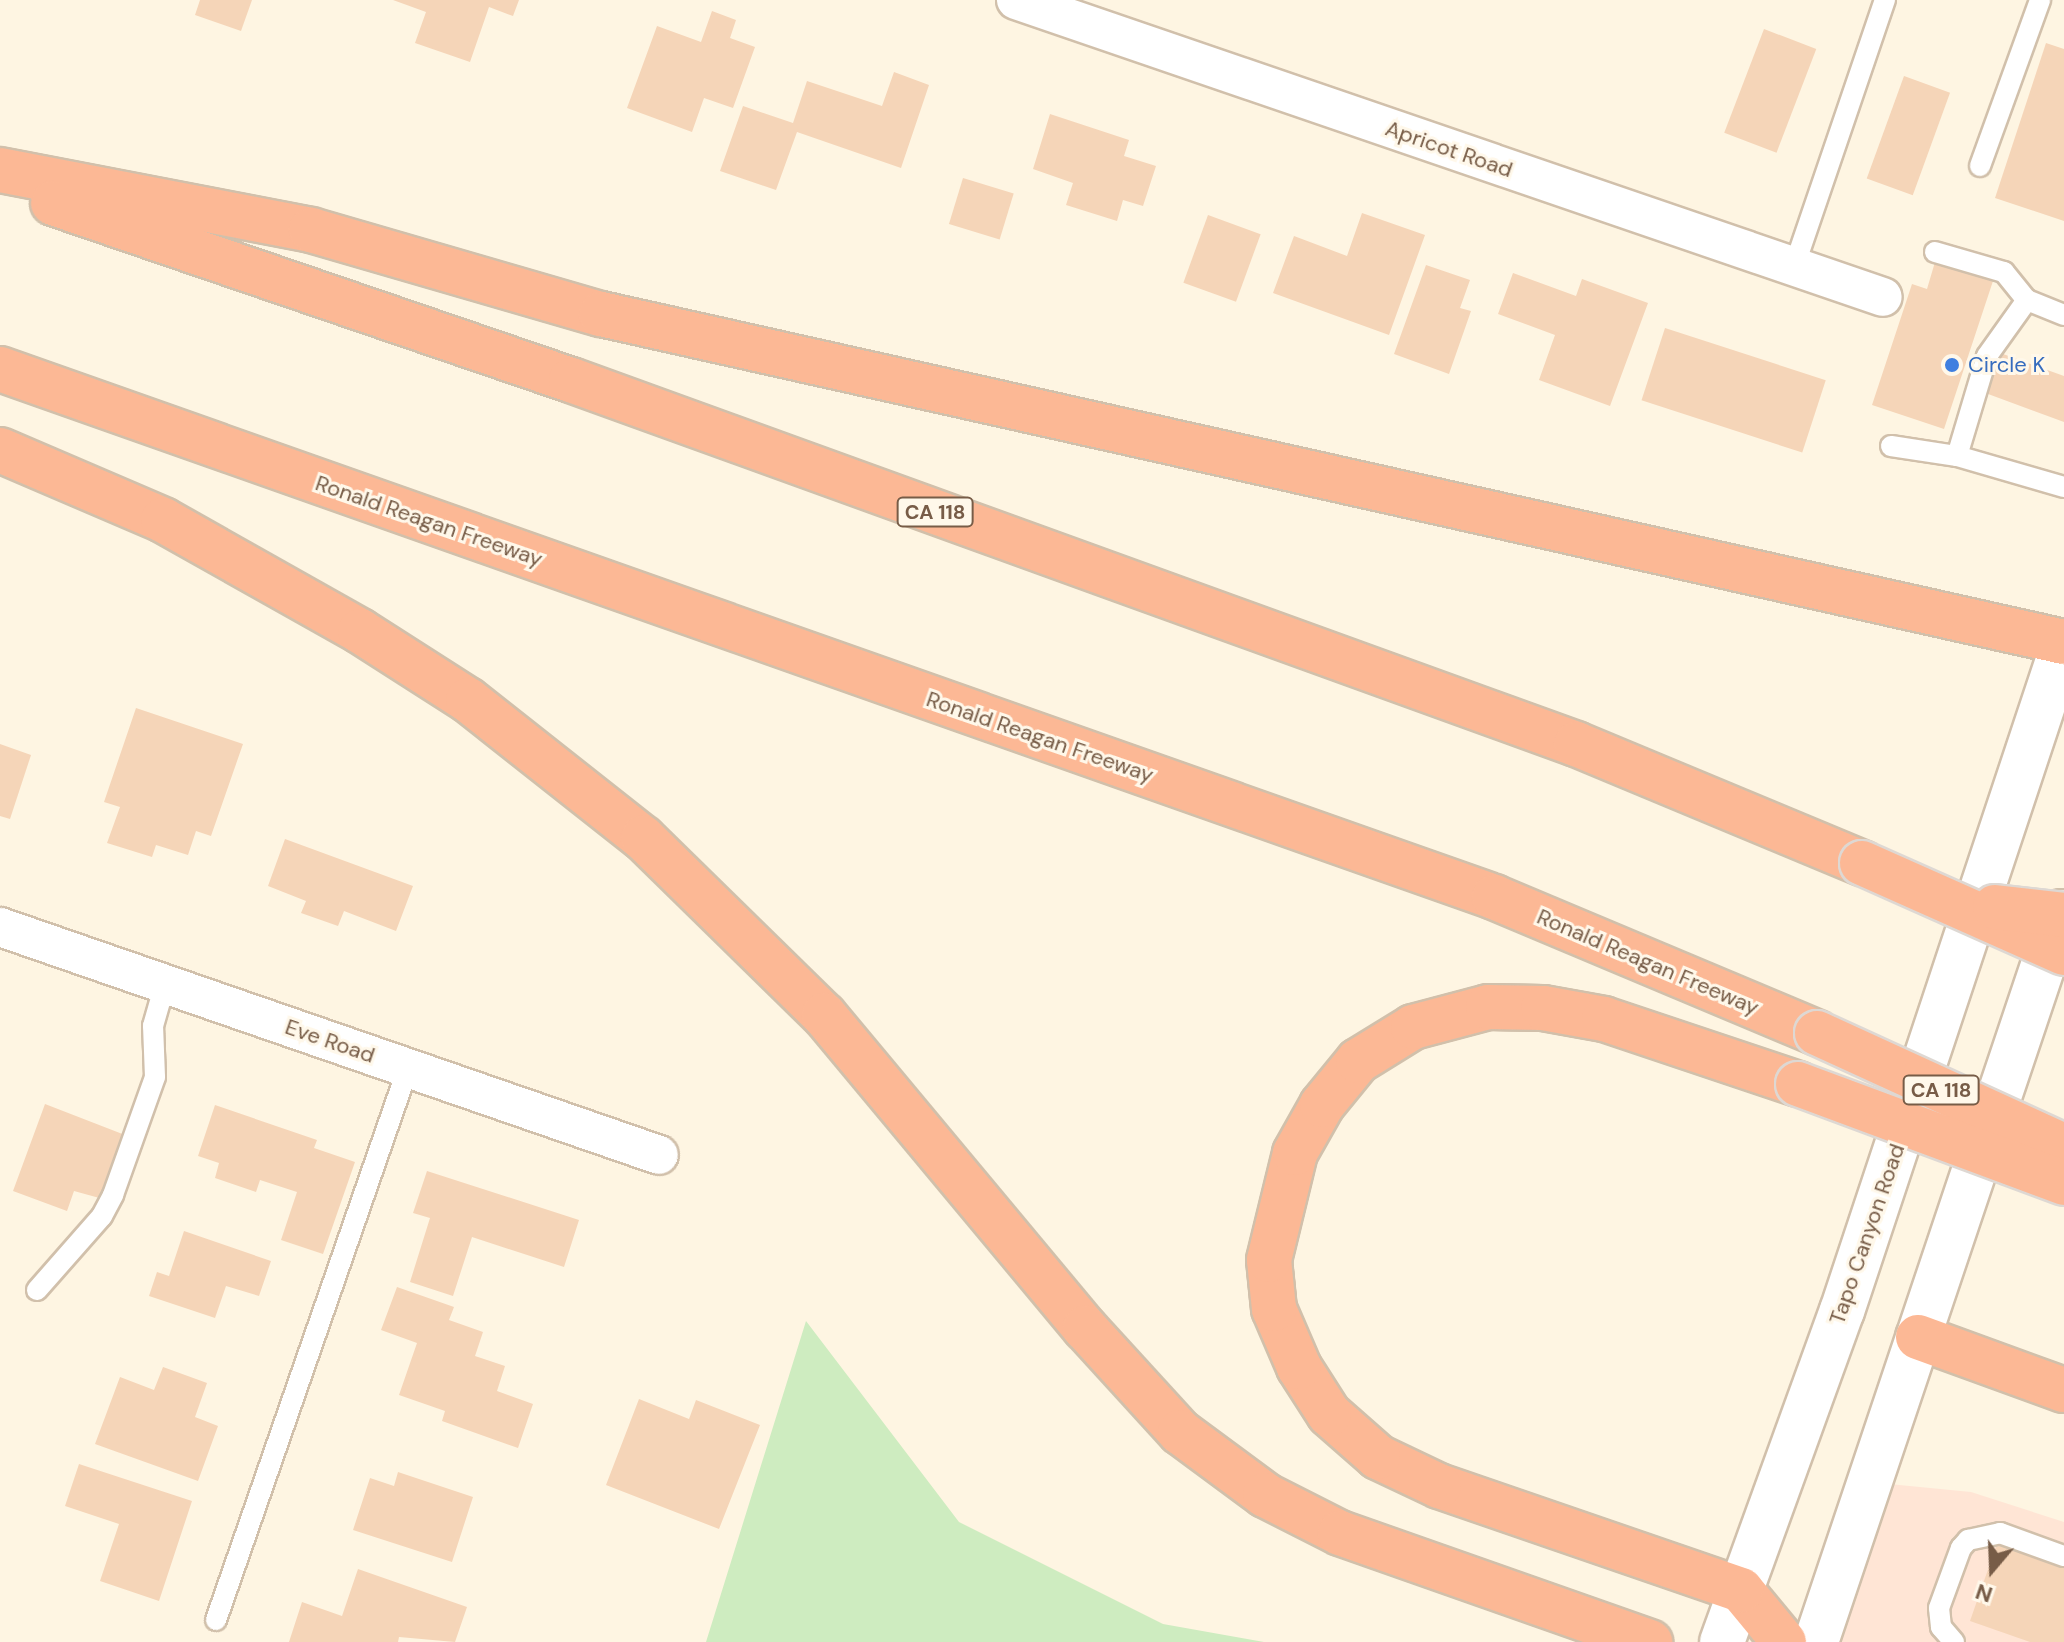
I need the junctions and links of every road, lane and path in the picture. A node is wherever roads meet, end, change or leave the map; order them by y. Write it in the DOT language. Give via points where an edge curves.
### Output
graph roads {
  1 [pos="1016,0"];
  2 [pos="1885,0"];
  3 [pos="2040,0"];
  4 [pos="1980,166"];
  5 [pos="0,170"];
  6 [pos="0,185"];
  7 [pos="1935,252"];
  8 [pos="1794,267"];
  9 [pos="1883,297"];
  10 [pos="2027,300"];
  11 [pos="2064,315"];
  12 [pos="0,369"];
  13 [pos="1891,446"];
  14 [pos="0,450"];
  15 [pos="1957,456"];
  16 [pos="2064,487"];
  17 [pos="2064,642"];
  18 [pos="1953,902"];
  19 [pos="2064,903"];
  20 [pos="2064,915"];
  21 [pos="0,927"];
  22 [pos="2064,953"];
  23 [pos="165,984"];
  24 [pos="408,1068"];
  25 [pos="2064,1146"];
  26 [pos="659,1155"];
  27 [pos="2064,1183"];
  28 [pos="37,1290"];
  29 [pos="1918,1337"];
  30 [pos="2064,1390"];
  31 [pos="2064,1556"];
  32 [pos="1741,1590"];
  33 [pos="216,1620"];
  34 [pos="1650,1642"];
  35 [pos="1722,1642"];
  36 [pos="1784,1642"];
  37 [pos="1816,1642"];
  38 [pos="1954,1642"];
  1 -- 8 [label="street, Apricot Road"];
  2 -- 8 [label="lane"];
  3 -- 4 [label="lane"];
  5 -- 17 [label="highway" via="311,230 601,314"];
  6 -- 18 [label="highway, CA 118, bridge" via="571,380 1576,744"];
  7 -- 10 [label="lane" via="2004,272"];
  8 -- 9 [label="street, Apricot Road"];
  10 -- 11 [label="lane"];
  10 -- 15 [label="lane" via="1987,356"];
  12 -- 25 [label="highway, Ronald Reagan Freeway / CA 118, bridge" via="1494,897 1817,1033"];
  13 -- 15 [label="lane"];
  14 -- 34 [label="highway" via="163,520 360,631 468,700 643,838 824,1015 1085,1328 1180,1432 1253,1486 1340,1533"];
  15 -- 16 [label="lane"];
  17 -- 32 [label="main road, Tapo Canyon Road" via="1842,1311"];
  18 -- 20 [label="highway, bridge"];
  18 -- 22 [label="highway, CA 118, bridge"];
  19 -- 29 [label="main road"];
  21 -- 23 [label="street, Eve Road"];
  23 -- 24 [label="street, Eve Road"];
  23 -- 28 [label="lane" via="153,1026 155,1077 113,1195 102,1216"];
  24 -- 26 [label="street, Eve Road"];
  24 -- 33 [label="lane"];
  27 -- 32 [label="highway, bridge" via="1798,1084 1604,1019 1543,1008 1488,1007 1413,1027 1358,1061 1322,1105 1295,1153 1269,1260 1274,1309 1299,1367 1329,1414 1378,1457 1439,1486"];
  29 -- 30 [label="highway"];
  29 -- 37 [label="main road"];
  31 -- 38 [label="lane" via="2000,1533 1968,1540 1939,1608 1941,1627"];
  32 -- 35 [label="main road, Tapo Canyon Road"];
  32 -- 36 [label="highway"];
}
